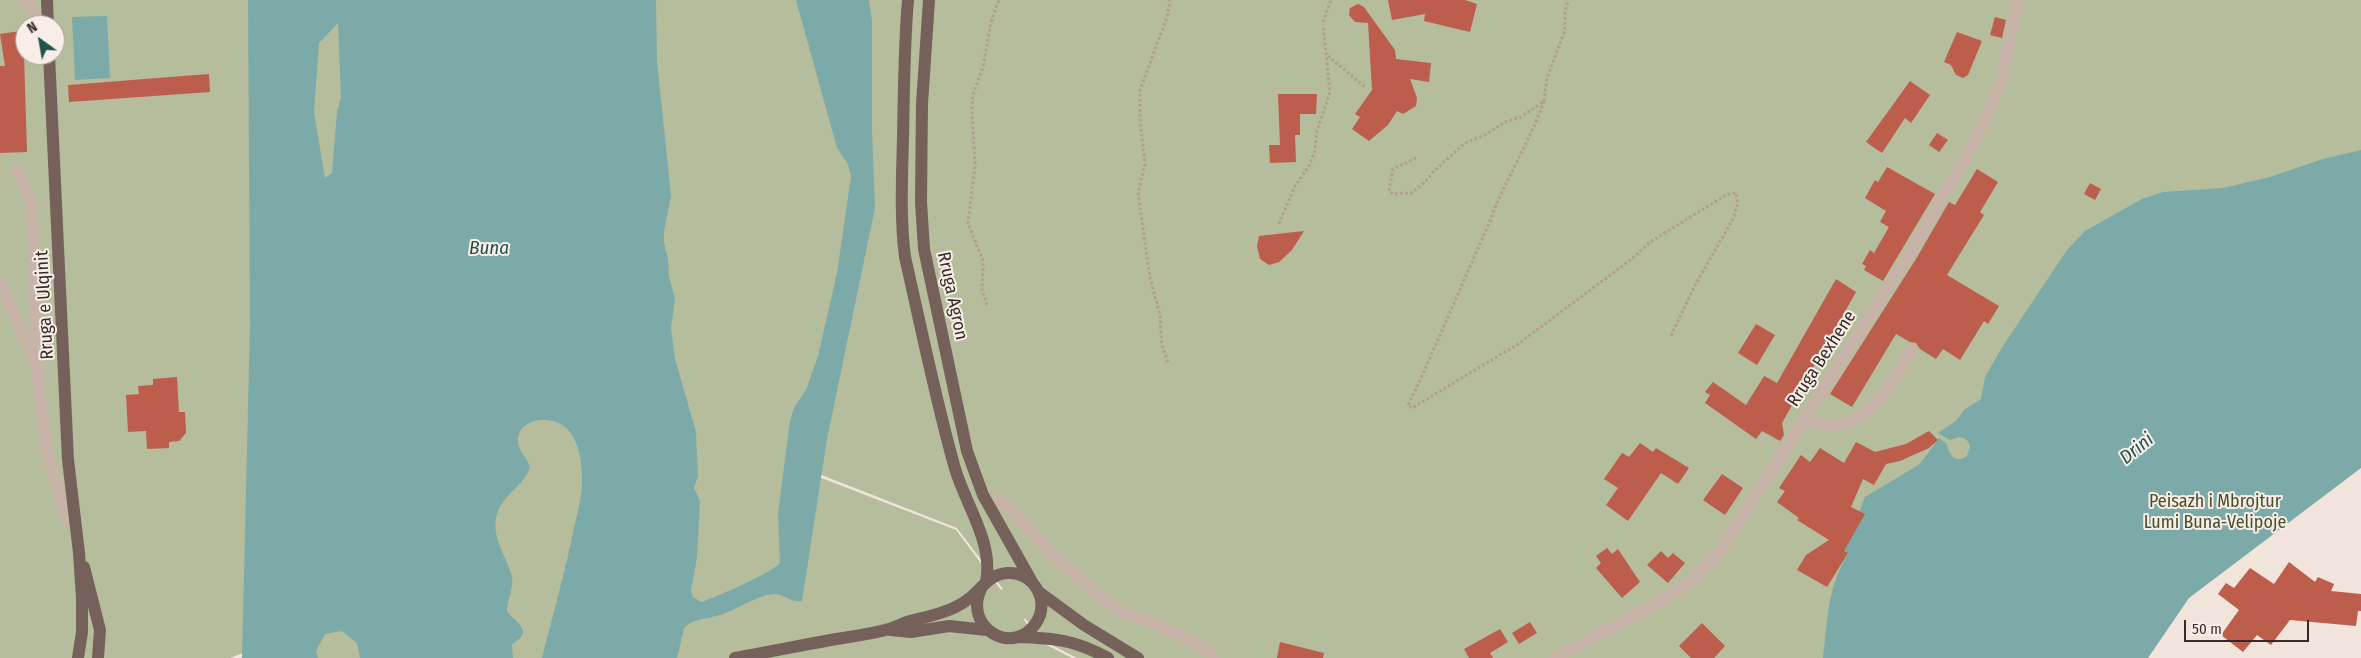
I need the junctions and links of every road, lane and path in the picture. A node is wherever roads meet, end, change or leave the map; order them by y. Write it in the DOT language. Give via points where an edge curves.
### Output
graph roads {
  1 [pos="26,0"];
  2 [pos="47,0"];
  3 [pos="908,0"];
  4 [pos="929,0"];
  5 [pos="999,0"];
  6 [pos="1170,0"];
  7 [pos="1331,0"];
  8 [pos="1568,0"];
  9 [pos="2018,0"];
  10 [pos="38,15"];
  11 [pos="46,15"];
  12 [pos="1328,55"];
  13 [pos="49,65"];
  14 [pos="1365,87"];
  15 [pos="1544,101"];
  16 [pos="1416,158"];
  17 [pos="17,170"];
  18 [pos="1279,224"];
  19 [pos="0,283"];
  20 [pos="987,305"];
  21 [pos="1670,338"];
  22 [pos="1912,350"];
  23 [pos="36,362"];
  24 [pos="1168,362"];
  25 [pos="1803,421"];
  26 [pos="984,495"];
  27 [pos="74,525"];
  28 [pos="79,553"];
  29 [pos="984,584"];
  30 [pos="1035,587"];
  31 [pos="888,629"];
  32 [pos="987,630"];
  33 [pos="1018,637"];
  34 [pos="78,658"];
  35 [pos="98,658"];
  36 [pos="735,658"];
  37 [pos="1108,658"];
  38 [pos="1138,658"];
  39 [pos="1214,658"];
  40 [pos="1554,658"];
  1 -- 10 [label="street"];
  2 -- 11 [label="main road"];
  3 -- 29 [label="main road, Rruga Agron" via="902,189 905,257 955,469 986,552 988,572"];
  4 -- 26 [label="main road, Rruga Agron" via="923,61 924,249 967,451"];
  5 -- 20 [label="path" via="973,94 972,111 975,166 968,223 983,261 982,290"];
  6 -- 24 [label="path" via="1140,90 1145,164 1138,193 1150,278 1160,315 1163,352"];
  7 -- 12 [label="path" via="1323,24"];
  8 -- 15 [label="path" via="1565,30 1547,78"];
  9 -- 25 [label="street, Rruga Bexhene" via="2002,78 1982,127 1908,255"];
  12 -- 14 [label="path"];
  12 -- 18 [label="path" via="1330,92 1314,150"];
  13 -- 27 [label="main road, Rruga e Ulqinit" via="68,460"];
  15 -- 16 [label="path" via="1522,117 1504,122 1465,143 1416,190 1406,195 1389,191 1392,169"];
  15 -- 21 [label="path" via="1408,405 1412,408 1417,406 1518,344 1633,258 1654,238 1736,192 1738,203 1733,219 1694,287"];
  17 -- 23 [label="street" via="32,204"];
  19 -- 23 [label="street"];
  22 -- 25 [label="street" via="1871,408 1855,419 1840,426"];
  23 -- 27 [label="street" via="46,449 66,517"];
  25 -- 40 [label="street, Rruga Bexhene" via="1720,551 1702,571 1650,608"];
  26 -- 30 [label="main road, Rruga Agron"];
  26 -- 39 [label="street" via="1004,503 1054,557 1122,612 1199,644"];
  27 -- 28 [label="main road, Rruga e Ulqinit"];
  28 -- 34 [label="main road, Rruga e Ulqinit" via="82,632"];
  28 -- 35 [label="main road, Rruga e Ulqinit" via="98,622"];
  29 -- 30 [label="main road" via="998,574 1013,573"];
  29 -- 31 [label="main road" via="956,607"];
  29 -- 32 [label="main road" via="976,609"];
  30 -- 33 [label="main road" via="1042,604 1040,616 1033,627"];
  30 -- 38 [label="main road, Rruga Agron" via="1084,625"];
  31 -- 32 [label="main road" via="911,632 949,626"];
  31 -- 36 [label="main road"];
  32 -- 33 [label="main road" via="1001,637"];
  33 -- 37 [label="main road" via="1068,641"];
}
